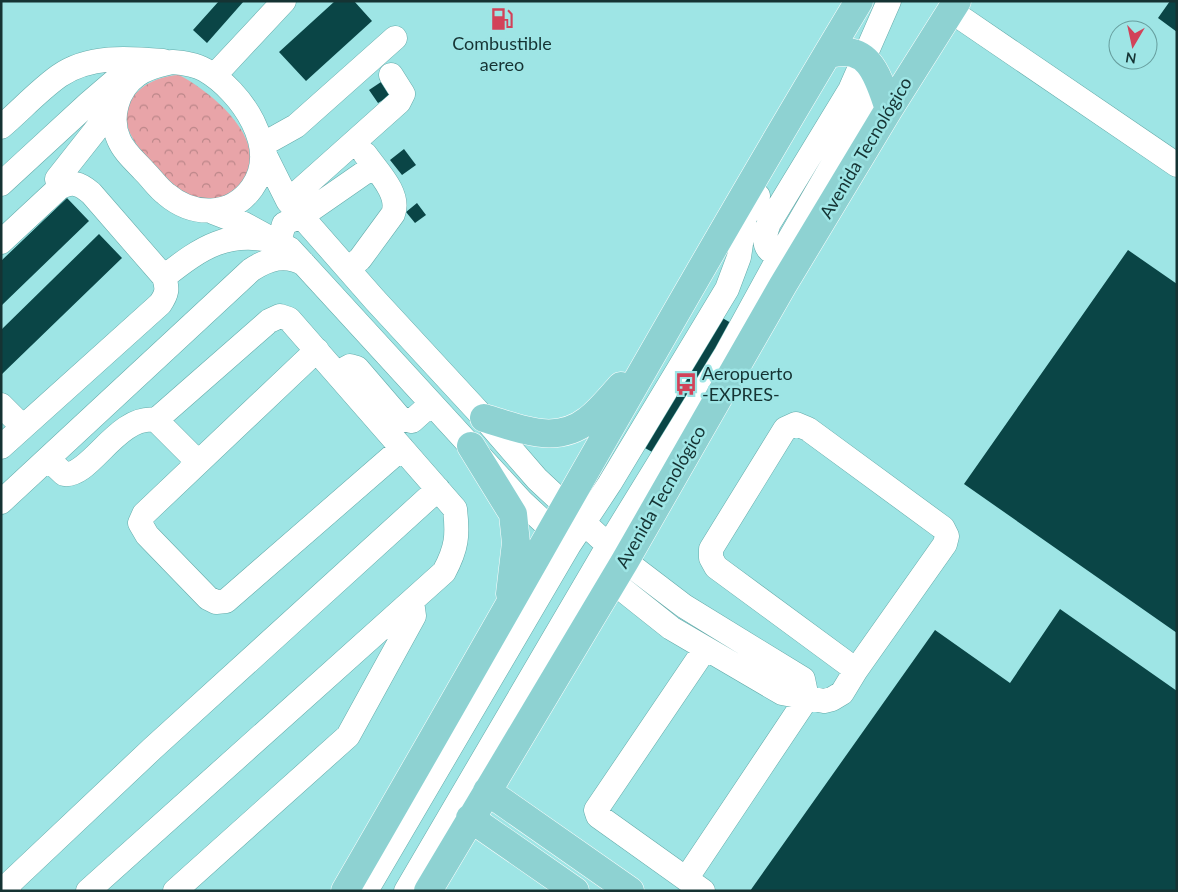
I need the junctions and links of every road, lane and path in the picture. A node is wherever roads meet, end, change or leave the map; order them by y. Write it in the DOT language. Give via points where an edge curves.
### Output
graph roads {
  1 [pos="284,1"];
  2 [pos="859,1"];
  3 [pos="889,1"];
  4 [pos="954,6"];
  5 [pos="395,38"];
  6 [pos="829,54"];
  7 [pos="865,59"];
  8 [pos="172,62"];
  9 [pos="149,68"];
  10 [pos="391,75"];
  11 [pos="214,76"];
  12 [pos="880,83"];
  13 [pos="117,103"];
  14 [pos="889,109"];
  15 [pos="1,128"];
  16 [pos="356,141"];
  17 [pos="262,148"];
  18 [pos="1177,165"];
  19 [pos="374,166"];
  20 [pos="1,184"];
  21 [pos="53,195"];
  22 [pos="296,209"];
  23 [pos="213,212"];
  24 [pos="1,242"];
  25 [pos="279,242"];
  26 [pos="789,259"];
  27 [pos="305,265"];
  28 [pos="348,269"];
  29 [pos="164,277"];
  30 [pos="317,350"];
  31 [pos="652,355"];
  32 [pos="336,373"];
  33 [pos="431,404"];
  34 [pos="1,405"];
  35 [pos="484,418"];
  36 [pos="156,420"];
  37 [pos="23,428"];
  38 [pos="471,446"];
  39 [pos="1,447"];
  40 [pos="402,448"];
  41 [pos="48,459"];
  42 [pos="198,462"];
  43 [pos="438,489"];
  44 [pos="1,502"];
  45 [pos="574,514"];
  46 [pos="560,537"];
  47 [pos="610,564"];
  48 [pos="412,601"];
  49 [pos="508,610"];
  50 [pos="704,649"];
  51 [pos="856,670"];
  52 [pos="807,698"];
  53 [pos="487,791"];
  54 [pos="470,818"];
  55 [pos="694,885"];
  56 [pos="8,891"];
  57 [pos="88,891"];
  58 [pos="175,891"];
  59 [pos="345,891"];
  60 [pos="366,891"];
  61 [pos="406,891"];
  62 [pos="428,891"];
  63 [pos="575,891"];
  64 [pos="630,891"];
  1 -- 11 [label="street"];
  2 -- 6 [label="main road"];
  3 -- 7 [label="street"];
  4 -- 14 [label="main road, Avenida Tecnológico"];
  4 -- 18 [label="street"];
  5 -- 17 [label="street" via="296,126"];
  6 -- 7 [label="main road" via="854,52"];
  6 -- 31 [label="main road"];
  6 -- 45 [label="street" via="811,107 745,217 739,257 727,289 610,483"];
  7 -- 12 [label="main road"];
  7 -- 26 [label="street" via="850,90 769,223 765,245 770,252"];
  8 -- 9 [label="street"];
  8 -- 11 [label="street" via="196,66"];
  8 -- 15 [label="street" via="115,59 75,68 59,76"];
  9 -- 13 [label="street" via="135,76"];
  9 -- 20 [label="street" via="117,79"];
  10 -- 16 [label="street" via="402,97"];
  11 -- 17 [label="street" via="238,100"];
  12 -- 14 [label="main road"];
  12 -- 26 [label="street"];
  13 -- 21 [label="street" via="57,179"];
  13 -- 23 [label="street" via="114,127 127,152 165,194 179,203"];
  14 -- 26 [label="main road, Avenida Tecnológico"];
  16 -- 19 [label="street"];
  16 -- 22 [label="street"];
  17 -- 22 [label="street"];
  17 -- 23 [label="street" via="255,184 232,207"];
  19 -- 22 [label="street" via="312,209"];
  19 -- 28 [label="street" via="395,197 396,206 360,259"];
  21 -- 24 [label="street"];
  21 -- 29 [label="street" via="68,183 82,185"];
  22 -- 25 [label="street" via="284,224"];
  22 -- 28 [label="street"];
  23 -- 25 [label="street"];
  25 -- 27 [label="street"];
  25 -- 29 [label="street" via="257,237 218,242 194,253"];
  26 -- 47 [label="main road, Avenida Tecnológico"];
  27 -- 33 [label="street"];
  27 -- 41 [label="street" via="295,259 278,258 251,270"];
  28 -- 35 [label="street"];
  29 -- 37 [label="street" via="166,296 160,304"];
  30 -- 32 [label="street"];
  30 -- 36 [label="street" via="289,319 280,316 268,321"];
  30 -- 42 [label="street"];
  31 -- 35 [label="main road" via="589,420 573,430 538,434"];
  31 -- 45 [label="main road"];
  32 -- 33 [label="street" via="350,366 357,368 400,418 407,421 412,421"];
  32 -- 40 [label="street"];
  33 -- 38 [label="street"];
  34 -- 37 [label="street"];
  35 -- 45 [label="street" via="537,479"];
  36 -- 41 [label="street" via="148,419 126,427 75,472 64,474"];
  36 -- 42 [label="street"];
  37 -- 39 [label="street"];
  38 -- 46 [label="street"];
  38 -- 49 [label="main road" via="513,514 516,544"];
  40 -- 42 [label="street" via="226,601 216,602 208,598 147,536 140,523 144,514"];
  40 -- 43 [label="street"];
  41 -- 44 [label="street"];
  43 -- 48 [label="street" via="455,508 458,536 453,556 444,572"];
  43 -- 56 [label="street" via="146,755 11,882"];
  45 -- 46 [label="main road"];
  45 -- 47 [label="street"];
  46 -- 47 [label="street"];
  46 -- 49 [label="main road"];
  46 -- 60 [label="street"];
  47 -- 50 [label="street" via="671,628"];
  47 -- 52 [label="street" via="797,674 803,679"];
  47 -- 53 [label="main road, Avenida Tecnológico"];
  47 -- 61 [label="street"];
  48 -- 57 [label="street"];
  48 -- 58 [label="street" via="414,616 348,736"];
  49 -- 59 [label="main road"];
  50 -- 52 [label="street" via="782,693"];
  50 -- 55 [label="street" via="596,810 598,816"];
  51 -- 51 [label="street" via="945,544 947,536 943,528 808,429 796,424 785,429 727,522 711,550 710,558 716,566"];
  51 -- 52 [label="street" via="842,693 832,699"];
  52 -- 55 [label="street"];
  53 -- 54 [label="main road, Avenida Tecnológico"];
  53 -- 64 [label="main road"];
  54 -- 62 [label="main road, Avenida Tecnológico"];
  54 -- 63 [label="main road"];
}
